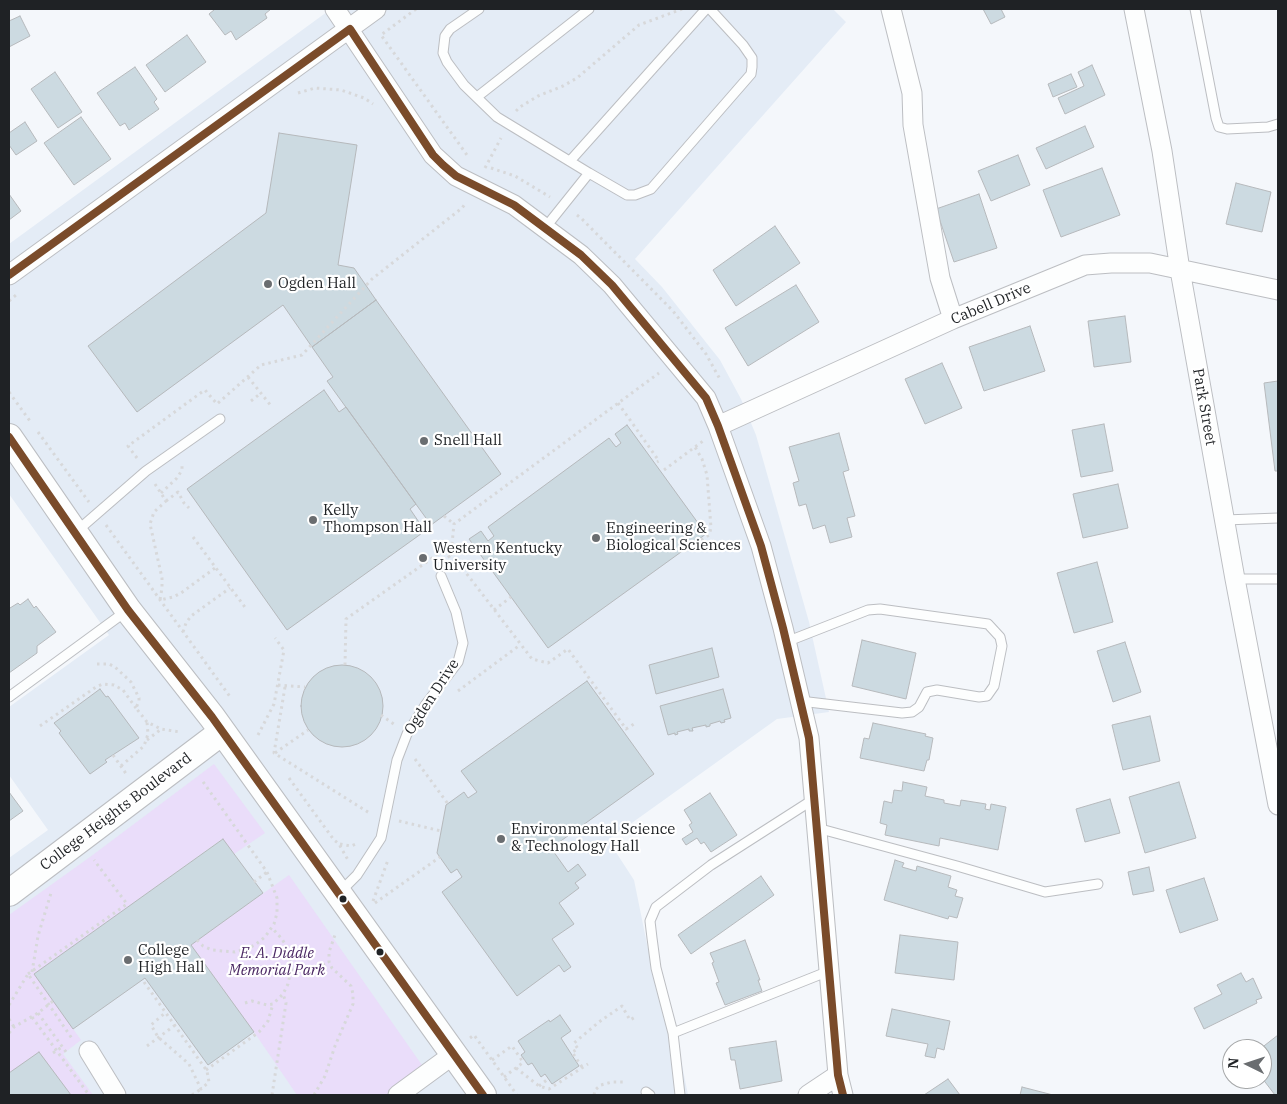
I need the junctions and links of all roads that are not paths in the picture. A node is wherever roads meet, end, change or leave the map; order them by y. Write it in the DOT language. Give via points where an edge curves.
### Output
graph roads {
  1 [pos="335,9"];
  2 [pos="376,9"];
  3 [pos="479,9"];
  4 [pos="589,9"];
  5 [pos="708,9"];
  6 [pos="891,9"];
  7 [pos="1134,9"];
  8 [pos="1195,9"];
  9 [pos="350,29"];
  10 [pos="477,98"];
  11 [pos="1278,124"];
  12 [pos="570,161"];
  13 [pos="589,173"];
  14 [pos="545,228"];
  15 [pos="1180,270"];
  16 [pos="9,276"];
  17 [pos="1278,290"];
  18 [pos="953,320"];
  19 [pos="220,419"];
  20 [pos="712,432"];
  21 [pos="9,437"];
  22 [pos="1278,518"];
  23 [pos="1225,520"];
  24 [pos="75,533"];
  25 [pos="441,576"];
  26 [pos="1278,579"];
  27 [pos="1235,580"];
  28 [pos="128,610"];
  29 [pos="786,642"];
  30 [pos="9,697"];
  31 [pos="800,701"];
  32 [pos="222,732"];
  33 [pos="814,799"];
  34 [pos="1278,805"];
  35 [pos="817,828"];
  36 [pos="1098,884"];
  37 [pos="10,889"];
  38 [pos="338,894"];
  39 [pos="829,971"];
  40 [pos="673,1033"];
  41 [pos="82,1048"];
  42 [pos="460,1048"];
  43 [pos="838,1074"];
  44 [pos="116,1095"];
  45 [pos="398,1095"];
  46 [pos="483,1095"];
  47 [pos="680,1095"];
  48 [pos="808,1095"];
  49 [pos="843,1095"];
  1 -- 9 [label="street"];
  2 -- 9 [label="street"];
  3 -- 10 [label="lane" via="445,36 443,53 464,86"];
  4 -- 10 [label="lane"];
  5 -- 12 [label="lane"];
  5 -- 13 [label="lane" via="752,58 751,74 651,189 627,195"];
  6 -- 18 [label="street" via="912,93 913,125 940,278"];
  7 -- 15 [label="street, Park Street" via="1162,151"];
  8 -- 11 [label="lane" via="1219,127"];
  9 -- 14 [label="street" via="432,155 456,176 514,205"];
  9 -- 16 [label="street"];
  10 -- 12 [label="lane" via="497,117"];
  12 -- 13 [label="lane"];
  13 -- 14 [label="lane"];
  14 -- 20 [label="street" via="581,255 612,285 706,398"];
  15 -- 17 [label="street, Cabell Drive"];
  15 -- 18 [label="street, Cabell Drive" via="1150,263 1085,265"];
  15 -- 23 [label="street, Park Street"];
  18 -- 20 [label="street, Cabell Drive"];
  19 -- 24 [label="lane" via="146,471"];
  20 -- 29 [label="street" via="760,546"];
  21 -- 24 [label="street"];
  22 -- 23 [label="lane"];
  23 -- 27 [label="street, Park Street"];
  24 -- 28 [label="street"];
  25 -- 38 [label="lane, Ogden Drive" via="456,612 463,643 458,662 407,734 397,760 381,838 357,875"];
  26 -- 27 [label="lane"];
  27 -- 34 [label="street, Park Street"];
  28 -- 30 [label="lane"];
  28 -- 32 [label="street"];
  29 -- 31 [label="street"];
  29 -- 31 [label="lane" via="868,610 880,609 988,624 1000,637 1002,646 994,686 987,696 937,690 927,692 919,707 902,713"];
  31 -- 33 [label="street" via="809,738"];
  32 -- 37 [label="street, College Heights Boulevard"];
  32 -- 38 [label="street"];
  33 -- 35 [label="street"];
  33 -- 40 [label="lane" via="711,865 656,907 650,921 654,960"];
  35 -- 36 [label="lane" via="1045,892"];
  35 -- 39 [label="street"];
  38 -- 42 [label="street"];
  39 -- 40 [label="lane"];
  39 -- 43 [label="street"];
  40 -- 47 [label="lane"];
  41 -- 44 [label="street"];
  42 -- 45 [label="street"];
  42 -- 46 [label="street"];
  43 -- 48 [label="street"];
  43 -- 49 [label="street"];
}
